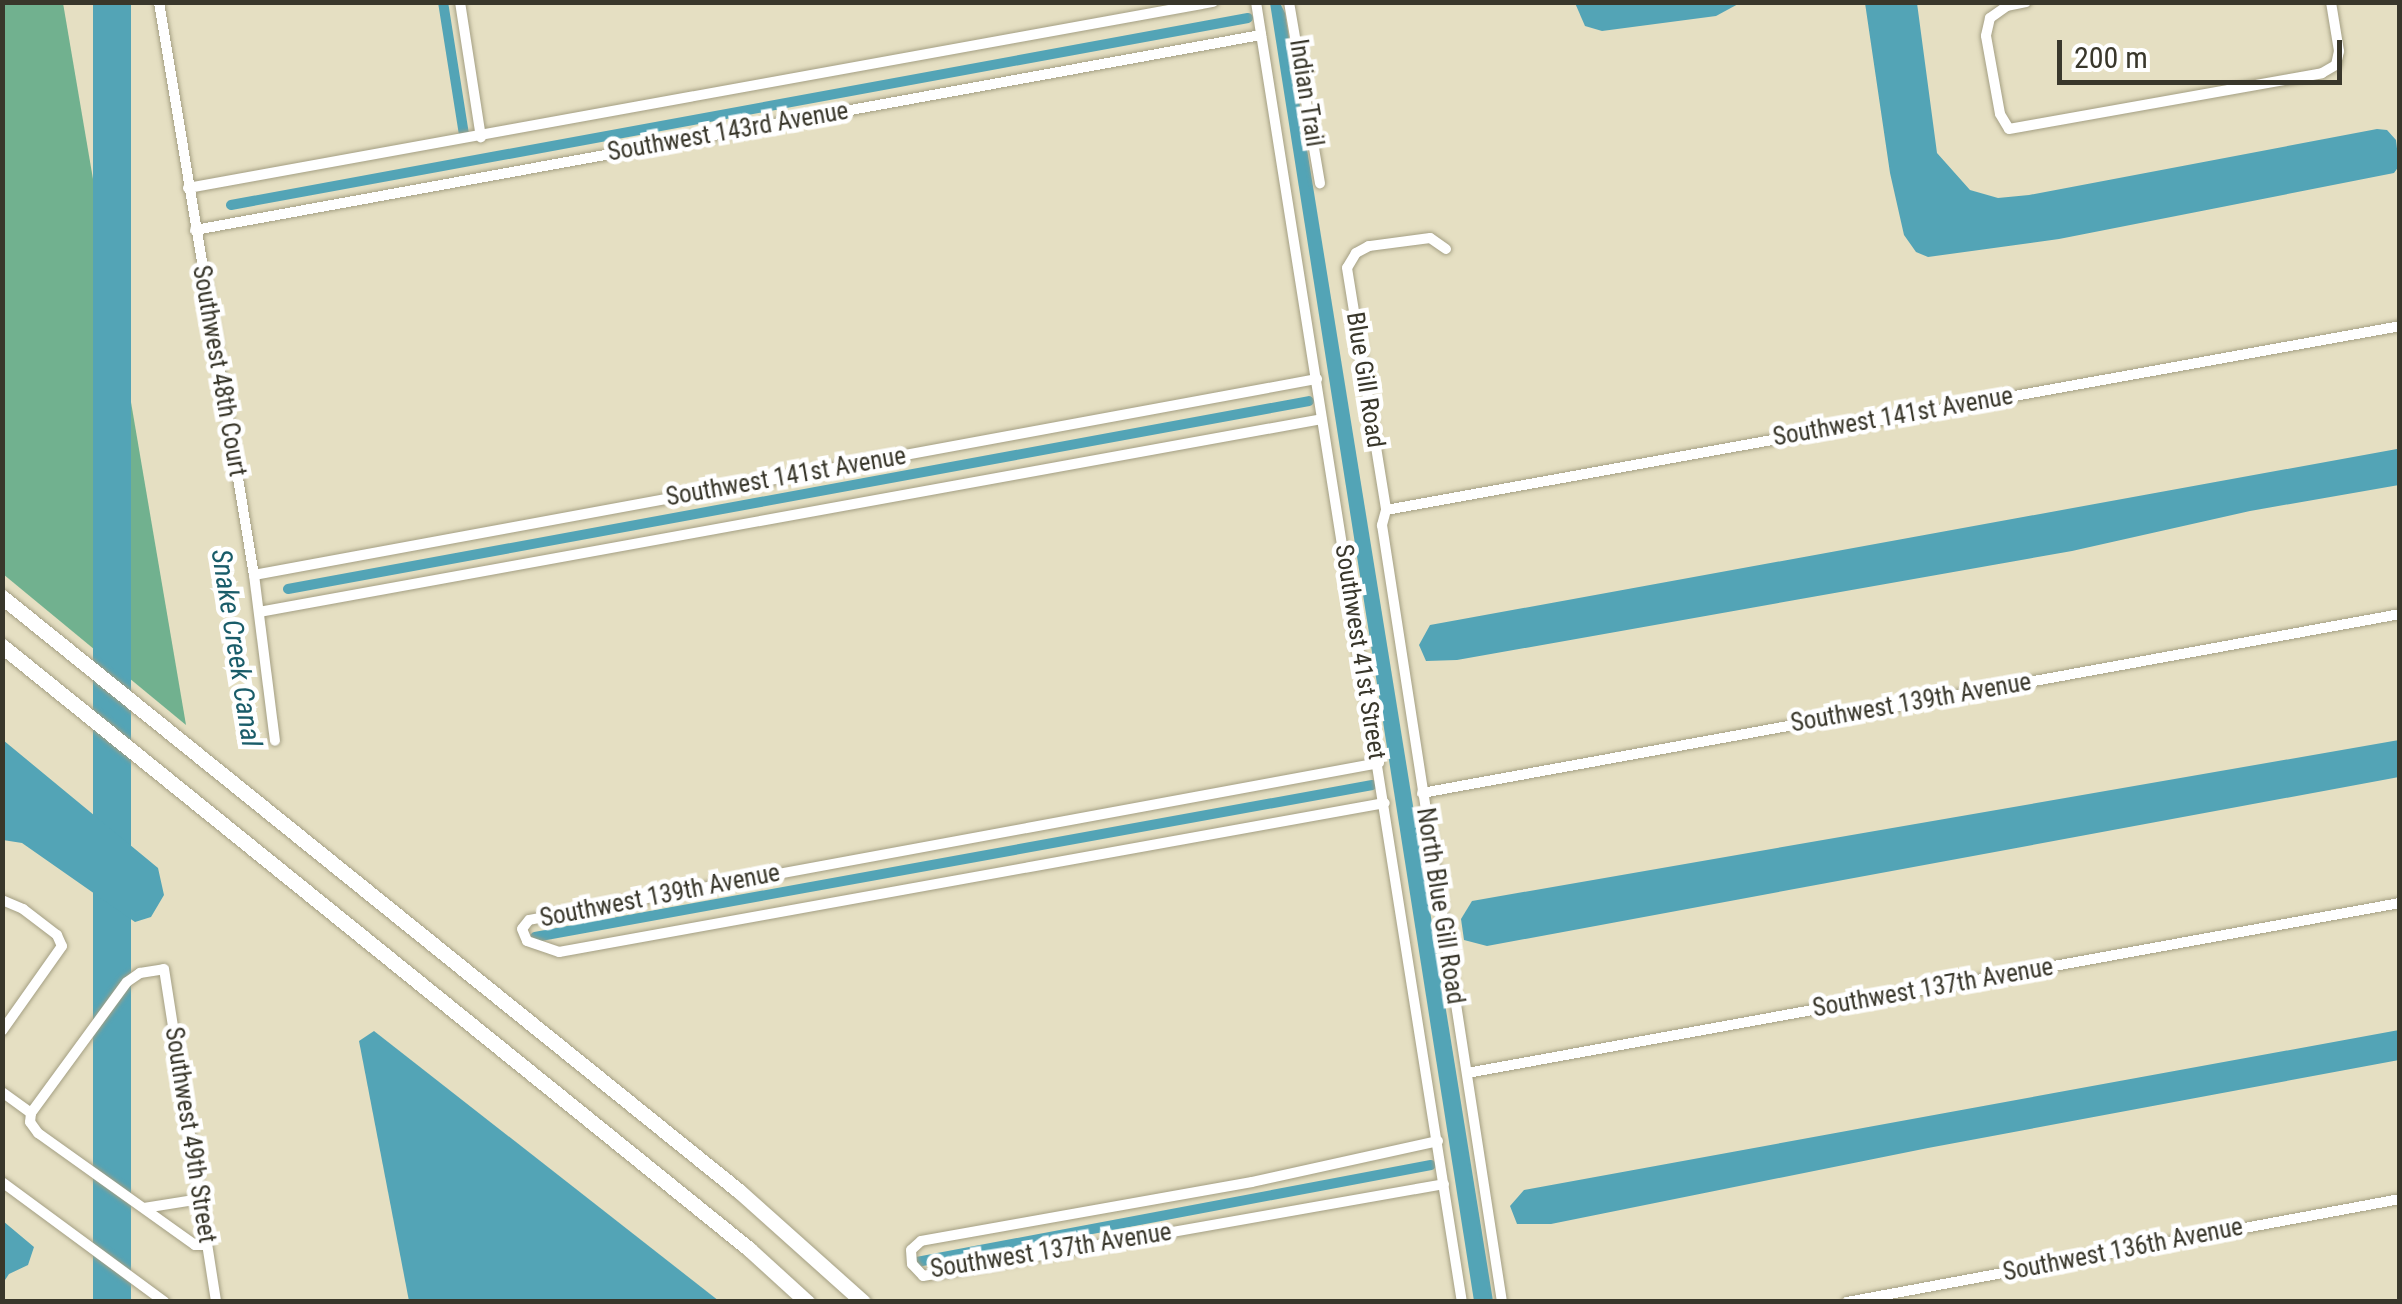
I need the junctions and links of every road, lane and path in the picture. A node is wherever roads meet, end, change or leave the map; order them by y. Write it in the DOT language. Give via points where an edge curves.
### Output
graph roads {
  1 [pos="158,2"];
  2 [pos="460,2"];
  3 [pos="1213,2"];
  4 [pos="1256,2"];
  5 [pos="1289,2"];
  6 [pos="2026,2"];
  7 [pos="2330,2"];
  8 [pos="1261,34"];
  9 [pos="481,137"];
  10 [pos="1320,183"];
  11 [pos="188,188"];
  12 [pos="195,230"];
  13 [pos="1446,249"];
  14 [pos="2400,326"];
  15 [pos="1317,379"];
  16 [pos="1322,418"];
  17 [pos="1386,510"];
  18 [pos="254,575"];
  19 [pos="2,597"];
  20 [pos="258,612"];
  21 [pos="2400,614"];
  22 [pos="2,646"];
  23 [pos="275,741"];
  24 [pos="1379,763"];
  25 [pos="1422,793"];
  26 [pos="1385,804"];
  27 [pos="2,900"];
  28 [pos="2400,903"];
  29 [pos="2,1031"];
  30 [pos="1467,1073"];
  31 [pos="3,1093"];
  32 [pos="31,1113"];
  33 [pos="1438,1141"];
  34 [pos="2,1182"];
  35 [pos="1444,1184"];
  36 [pos="200,1199"];
  37 [pos="2400,1199"];
  38 [pos="143,1208"];
  39 [pos="207,1245"];
  40 [pos="165,1302"];
  41 [pos="216,1302"];
  42 [pos="807,1302"];
  43 [pos="862,1302"];
  44 [pos="1462,1302"];
  45 [pos="1502,1302"];
  46 [pos="1847,1302"];
  1 -- 11 [label="street, Southwest 48th Court"];
  2 -- 9 [label="street"];
  3 -- 9 [label="street, Southwest 143rd Avenue"];
  4 -- 8 [label="street, Southwest 41st Street"];
  5 -- 10 [label="street, Indian Trail"];
  6 -- 7 [label="street" via="1990,18 1986,36 2000,114 2009,129 2322,73 2336,65 2339,51"];
  8 -- 12 [label="street, Southwest 143rd Avenue"];
  8 -- 15 [label="street, Southwest 41st Street"];
  9 -- 11 [label="street, Southwest 143rd Avenue"];
  11 -- 12 [label="street, Southwest 48th Court"];
  12 -- 18 [label="street, Southwest 48th Court"];
  13 -- 17 [label="street, Blue Gill Road" via="1430,238 1369,246 1348,268"];
  14 -- 17 [label="street, Southwest 141st Avenue"];
  15 -- 16 [label="street, Southwest 41st Street"];
  15 -- 18 [label="street, Southwest 141st Avenue"];
  16 -- 20 [label="street, Southwest 141st Avenue"];
  16 -- 24 [label="street, Southwest 41st Street"];
  17 -- 25 [label="street, North Blue Gill Road" via="1382,525"];
  18 -- 20 [label="street, Southwest 48th Court"];
  19 -- 43 [label="highway" via="739,1191"];
  20 -- 23 [label="street, Southwest 48th Court"];
  21 -- 25 [label="street, Southwest 139th Avenue"];
  22 -- 42 [label="highway"];
  24 -- 26 [label="street, Southwest 41st Street"];
  24 -- 26 [label="street, Southwest 139th Avenue" via="529,920 522,929 526,941 559,952"];
  25 -- 30 [label="street, North Blue Gill Road"];
  26 -- 33 [label="street, Southwest 41st Street"];
  27 -- 29 [label="street" via="57,935 62,946"];
  28 -- 30 [label="street, Southwest 137th Avenue"];
  30 -- 45 [label="street, North Blue Gill Road"];
  31 -- 32 [label="street"];
  32 -- 36 [label="street, Southwest 49th Street" via="127,982 164,969"];
  32 -- 38 [label="street" via="38,1133"];
  33 -- 35 [label="street, Southwest 41st Street"];
  33 -- 35 [label="street, Southwest 137th Avenue" via="921,1241 911,1250 912,1264 923,1276"];
  34 -- 40 [label="street"];
  35 -- 44 [label="street, Southwest 41st Street"];
  36 -- 38 [label="street"];
  36 -- 39 [label="street, Southwest 49th Street"];
  37 -- 46 [label="street, Southwest 136th Avenue"];
  38 -- 39 [label="street" via="195,1245"];
  39 -- 41 [label="street, Southwest 49th Street"];
}
